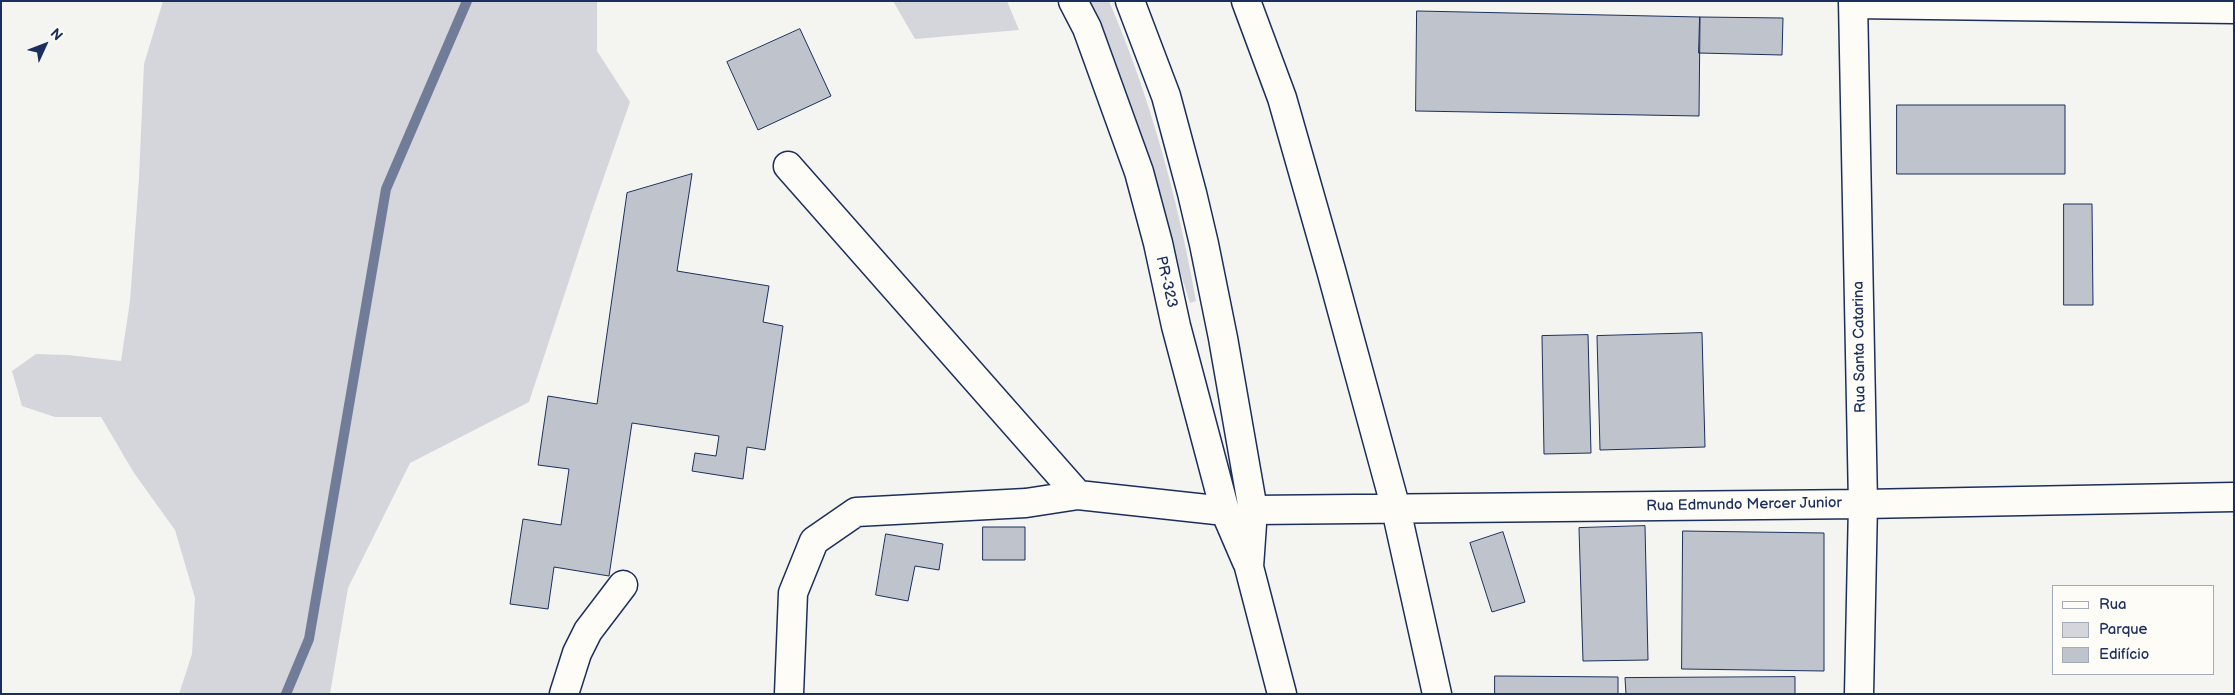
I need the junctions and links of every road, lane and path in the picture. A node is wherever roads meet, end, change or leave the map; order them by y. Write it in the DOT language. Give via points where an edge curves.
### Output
graph roads {
  1 [pos="1074,1"];
  2 [pos="1130,1"];
  3 [pos="1246,1"];
  4 [pos="1853,2"];
  5 [pos="2234,9"];
  6 [pos="788,166"];
  7 [pos="1078,495"];
  8 [pos="2234,498"];
  9 [pos="1863,504"];
  10 [pos="1396,509"];
  11 [pos="1253,510"];
  12 [pos="1225,511"];
  13 [pos="1248,567"];
  14 [pos="623,585"];
  15 [pos="564,694"];
  16 [pos="789,694"];
  17 [pos="1282,694"];
  18 [pos="1437,694"];
  19 [pos="1859,694"];
  1 -- 12 [label="main road, PR-323" via="1087,28 1139,172"];
  2 -- 11 [label="main road" via="1166,96 1192,193 1223,338"];
  3 -- 10 [label="main road" via="1282,98"];
  4 -- 5 [label="main road"];
  4 -- 9 [label="main road, Rua Santa Catarina"];
  6 -- 7 [label="main road"];
  7 -- 12 [label="main road"];
  7 -- 16 [label="main road" via="1026,503 856,512 814,541 793,593"];
  8 -- 9 [label="main road, Rua Edmundo Mercer Junior"];
  9 -- 10 [label="main road, Rua Edmundo Mercer Junior"];
  9 -- 19 [label="main road, Rua Santa Catarina"];
  10 -- 11 [label="main road, Rua Edmundo Mercer Junior"];
  10 -- 18 [label="main road"];
  11 -- 13 [label="main road"];
  12 -- 13 [label="main road, PR-323"];
  13 -- 17 [label="main road"];
  14 -- 15 [label="main road" via="588,631"];
}
